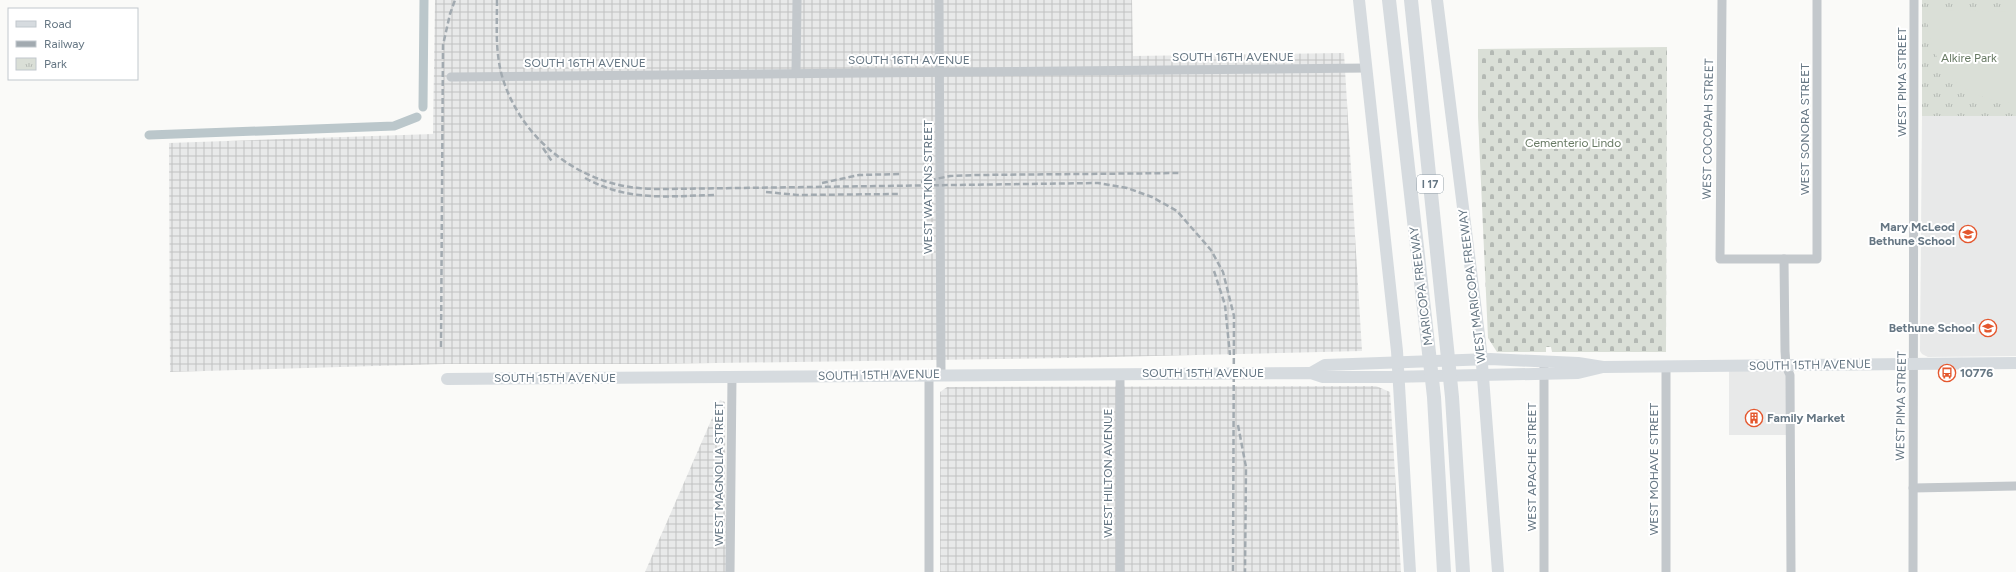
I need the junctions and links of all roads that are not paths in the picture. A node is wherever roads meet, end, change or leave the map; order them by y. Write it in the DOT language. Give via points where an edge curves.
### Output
graph roads {
  1 [pos="797,0"];
  2 [pos="939,0"];
  3 [pos="1359,0"];
  4 [pos="1411,0"];
  5 [pos="1420,0"];
  6 [pos="1437,0"];
  7 [pos="1722,0"];
  8 [pos="1817,0"];
  9 [pos="1914,0"];
  10 [pos="1389,2"];
  11 [pos="1414,28"];
  12 [pos="1367,68"];
  13 [pos="939,71"];
  14 [pos="796,73"];
  15 [pos="452,77"];
  16 [pos="1784,259"];
  17 [pos="1481,360"];
  18 [pos="1397,362"];
  19 [pos="2016,363"];
  20 [pos="1913,364"];
  21 [pos="1786,366"];
  22 [pos="1666,367"];
  23 [pos="1544,368"];
  24 [pos="1311,372"];
  25 [pos="929,374"];
  26 [pos="941,374"];
  27 [pos="1120,374"];
  28 [pos="1483,376"];
  29 [pos="732,377"];
  30 [pos="1398,377"];
  31 [pos="447,379"];
  32 [pos="2016,486"];
  33 [pos="1913,488"];
  34 [pos="730,572"];
  35 [pos="929,572"];
  36 [pos="1120,572"];
  37 [pos="1410,572"];
  38 [pos="1444,572"];
  39 [pos="1463,572"];
  40 [pos="1498,572"];
  41 [pos="1544,572"];
  42 [pos="1666,572"];
  43 [pos="1791,572"];
  44 [pos="1913,572"];
  1 -- 14 [label="street"];
  2 -- 13 [label="street, WEST WATKINS STREET"];
  3 -- 12 [label="main road"];
  4 -- 11 [label="highway, MARICOPA FREEWAY / I 17"];
  5 -- 11 [label="highway"];
  6 -- 17 [label="main road, WEST MARICOPA FREEWAY"];
  7 -- 16 [label="street, WEST COCOPAH STREET" via="1720,259"];
  8 -- 16 [label="street, WEST SONORA STREET" via="1817,259"];
  9 -- 20 [label="street, WEST PIMA STREET"];
  10 -- 38 [label="highway, MARICOPA FREEWAY / I 17" via="1434,397"];
  11 -- 39 [label="highway, MARICOPA FREEWAY / I 17" via="1452,398"];
  12 -- 13 [label="street, SOUTH 16TH AVENUE"];
  12 -- 18 [label="main road"];
  13 -- 14 [label="street, SOUTH 16TH AVENUE"];
  13 -- 26 [label="street, WEST WATKINS STREET"];
  14 -- 15 [label="street, SOUTH 16TH AVENUE"];
  16 -- 21 [label="street"];
  17 -- 18 [label="main road, SOUTH 15TH AVENUE"];
  17 -- 23 [label="main road, SOUTH 15TH AVENUE"];
  17 -- 28 [label="main road, WEST MARICOPA FREEWAY"];
  18 -- 24 [label="main road, SOUTH 15TH AVENUE" via="1325,365"];
  18 -- 30 [label="main road"];
  19 -- 20 [label="main road, SOUTH 15TH AVENUE"];
  20 -- 21 [label="main road, SOUTH 15TH AVENUE"];
  20 -- 33 [label="street, WEST PIMA STREET"];
  21 -- 22 [label="main road, SOUTH 15TH AVENUE"];
  21 -- 43 [label="street" via="1790,380"];
  22 -- 23 [label="main road, SOUTH 15TH AVENUE" via="1603,367 1578,363"];
  22 -- 42 [label="street, WEST MOHAVE STREET"];
  23 -- 28 [label="main road, SOUTH 15TH AVENUE"];
  23 -- 41 [label="street, WEST APACHE STREET"];
  24 -- 27 [label="main road, SOUTH 15TH AVENUE"];
  24 -- 30 [label="main road, SOUTH 15TH AVENUE" via="1323,377"];
  25 -- 26 [label="main road, SOUTH 15TH AVENUE"];
  25 -- 29 [label="main road, SOUTH 15TH AVENUE"];
  25 -- 35 [label="street"];
  26 -- 27 [label="main road, SOUTH 15TH AVENUE"];
  27 -- 36 [label="street, WEST HILTON AVENUE"];
  28 -- 30 [label="main road, SOUTH 15TH AVENUE"];
  28 -- 40 [label="main road, WEST MARICOPA FREEWAY"];
  29 -- 31 [label="main road, SOUTH 15TH AVENUE"];
  29 -- 34 [label="street, WEST MAGNOLIA STREET"];
  30 -- 37 [label="main road"];
  32 -- 33 [label="street"];
  33 -- 44 [label="street, WEST PIMA STREET"];
}
